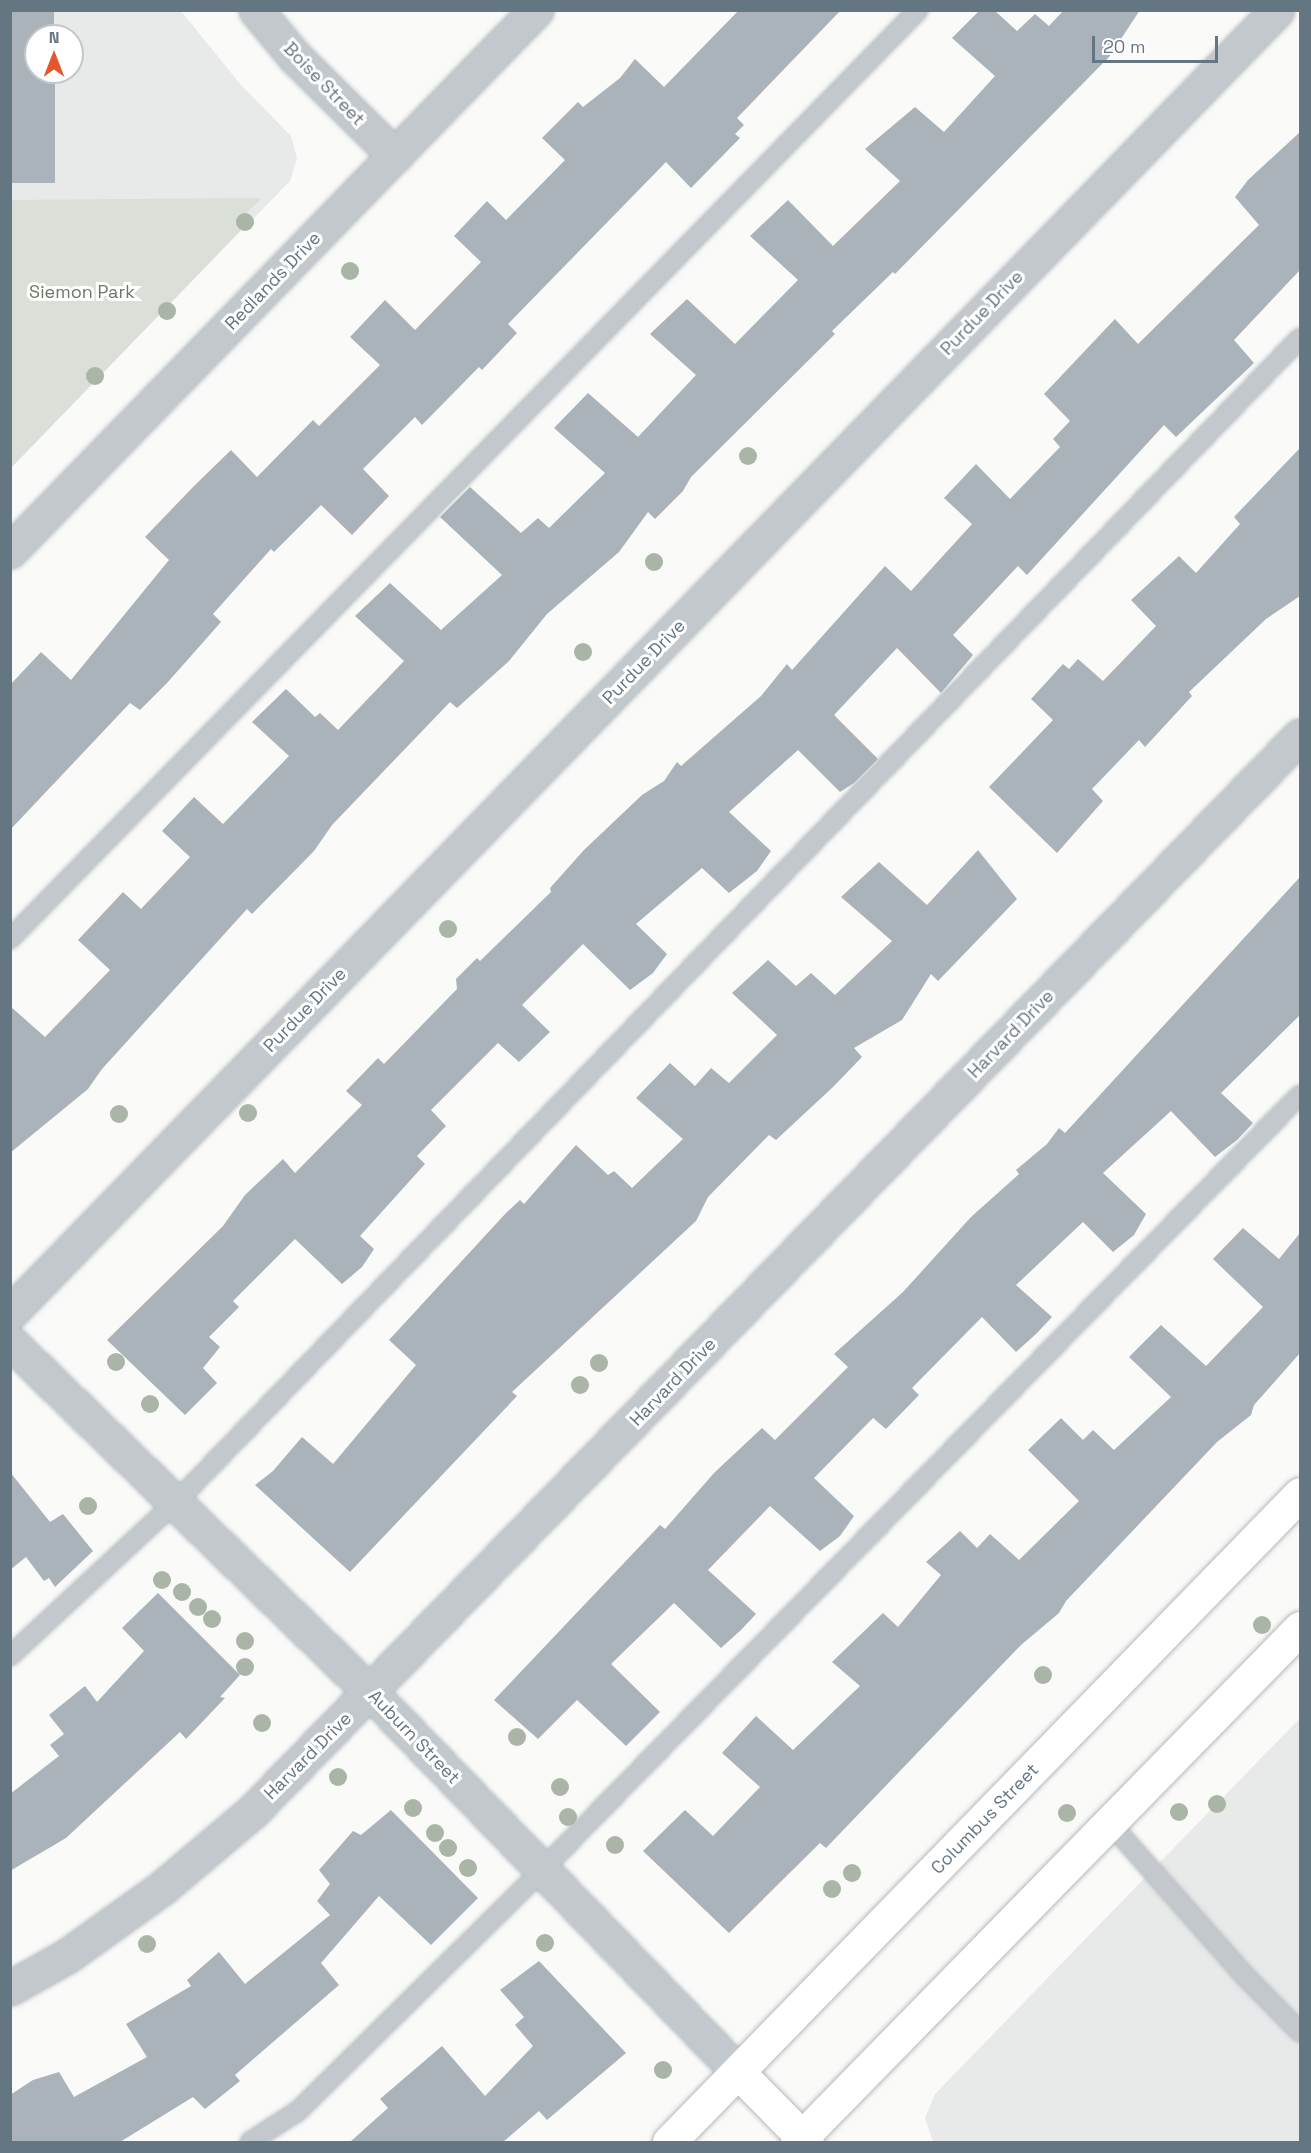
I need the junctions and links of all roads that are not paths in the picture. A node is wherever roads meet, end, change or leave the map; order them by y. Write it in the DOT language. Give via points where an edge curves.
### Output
graph roads {
  1 [pos="256,10"];
  2 [pos="536,10"];
  3 [pos="918,10"];
  4 [pos="1276,10"];
  5 [pos="394,156"];
  6 [pos="1300,338"];
  7 [pos="10,551"];
  8 [pos="1300,736"];
  9 [pos="10,939"];
  10 [pos="1300,1095"];
  11 [pos="10,1313"];
  12 [pos="10,1342"];
  13 [pos="1300,1494"];
  14 [pos="176,1502"];
  15 [pos="1300,1628"];
  16 [pos="10,1656"];
  17 [pos="371,1693"];
  18 [pos="1110,1823"];
  19 [pos="542,1870"];
  20 [pos="10,1988"];
  21 [pos="1300,2032"];
  22 [pos="738,2072"];
  23 [pos="802,2141"];
  24 [pos="250,2142"];
  25 [pos="669,2142"];
  1 -- 5 [label="street, Boise Street" via="294,56"];
  2 -- 5 [label="street, Redlands Drive"];
  3 -- 9 [label="lane"];
  4 -- 11 [label="street, Purdue Drive"];
  5 -- 7 [label="street, Redlands Drive"];
  6 -- 14 [label="lane"];
  8 -- 17 [label="street, Harvard Drive"];
  10 -- 19 [label="lane"];
  12 -- 14 [label="street, Auburn Street"];
  13 -- 22 [label="main road, Columbus Street"];
  14 -- 16 [label="lane"];
  14 -- 17 [label="street, Auburn Street"];
  15 -- 18 [label="main road"];
  17 -- 19 [label="street, Auburn Street"];
  17 -- 20 [label="street, Harvard Drive" via="252,1812 162,1888 67,1956"];
  18 -- 21 [label="lane" via="1245,1976"];
  18 -- 23 [label="main road"];
  19 -- 22 [label="street, Auburn Street"];
  19 -- 24 [label="lane" via="298,2111"];
  22 -- 23 [label="main road, Auburn Street"];
  22 -- 25 [label="main road, Columbus Street"];
}
